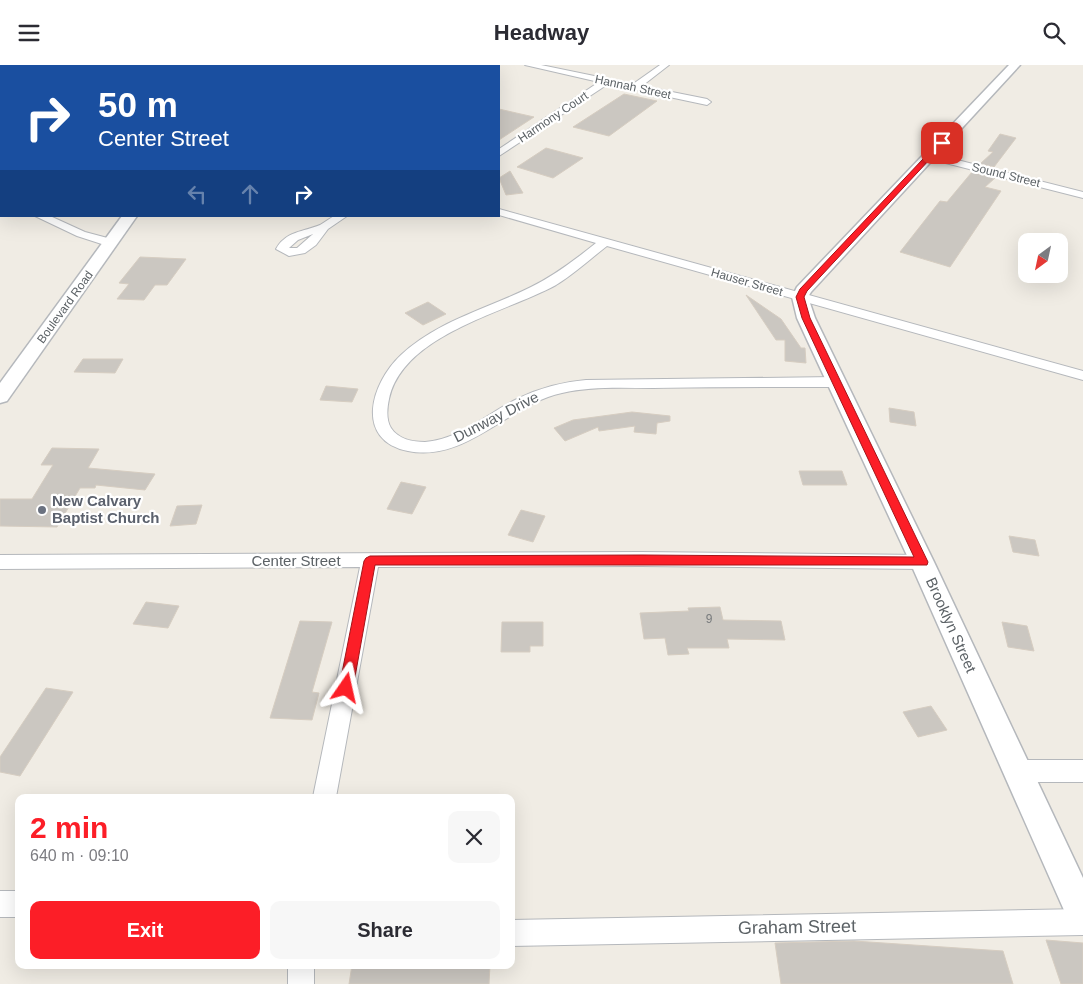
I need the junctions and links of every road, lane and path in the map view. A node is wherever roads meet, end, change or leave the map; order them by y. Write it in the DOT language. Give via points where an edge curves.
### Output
graph roads {
  1 [pos="529,65"];
  2 [pos="665,65"];
  3 [pos="1015,65"];
  4 [pos="607,81"];
  5 [pos="635,87"];
  6 [pos="707,102"];
  7 [pos="500,152"];
  8 [pos="930,155"];
  9 [pos="1083,195"];
  10 [pos="500,212"];
  11 [pos="42,217"];
  12 [pos="129,217"];
  13 [pos="340,217"];
  14 [pos="324,227"];
  15 [pos="605,242"];
  16 [pos="111,243"];
  17 [pos="800,297"];
  18 [pos="1083,376"];
  19 [pos="836,382"];
  20 [pos="0,397"];
  21 [pos="370,561"];
  22 [pos="0,562"];
  23 [pos="922,562"];
  24 [pos="1018,771"];
  25 [pos="1083,771"];
  26 [pos="326,794"];
  27 [pos="0,904"];
  28 [pos="15,904"];
  29 [pos="1083,914"];
  30 [pos="1083,922"];
  31 [pos="515,933"];
  32 [pos="301,969"];
  33 [pos="300,984"];
  1 -- 4 [label="street, Hannah Street"];
  2 -- 5 [label="street"];
  3 -- 8 [label="street"];
  4 -- 5 [label="street, Hannah Street"];
  4 -- 7 [label="street, Harmony Court"];
  5 -- 6 [label="street, Hannah Street"];
  8 -- 9 [label="street, Sound Street"];
  8 -- 17 [label="street"];
  10 -- 15 [label="street, Hauser Street"];
  11 -- 16 [label="street" via="81,235"];
  12 -- 16 [label="street, Boulevard Road"];
  13 -- 14 [label="street"];
  15 -- 17 [label="street, Hauser Street"];
  15 -- 19 [label="street, Dunway Drive" via="550,282 456,325 406,358 392,373 381,398 379,417 387,435 400,443 417,447 451,441 524,401 572,386"];
  16 -- 20 [label="street, Boulevard Road"];
  17 -- 18 [label="street, Hauser Street"];
  17 -- 19 [label="street, Brooklyn Street" via="806,318"];
  19 -- 23 [label="street, Brooklyn Street"];
  21 -- 22 [label="street, Center Street"];
  21 -- 23 [label="street, Center Street" via="651,559"];
  21 -- 26 [label="street"];
  23 -- 24 [label="street, Brooklyn Street"];
  24 -- 25 [label="street"];
  24 -- 29 [label="street, Brooklyn Street"];
  27 -- 28 [label="street"];
  30 -- 31 [label="street, Graham Street"];
  32 -- 33 [label="street"];
}
